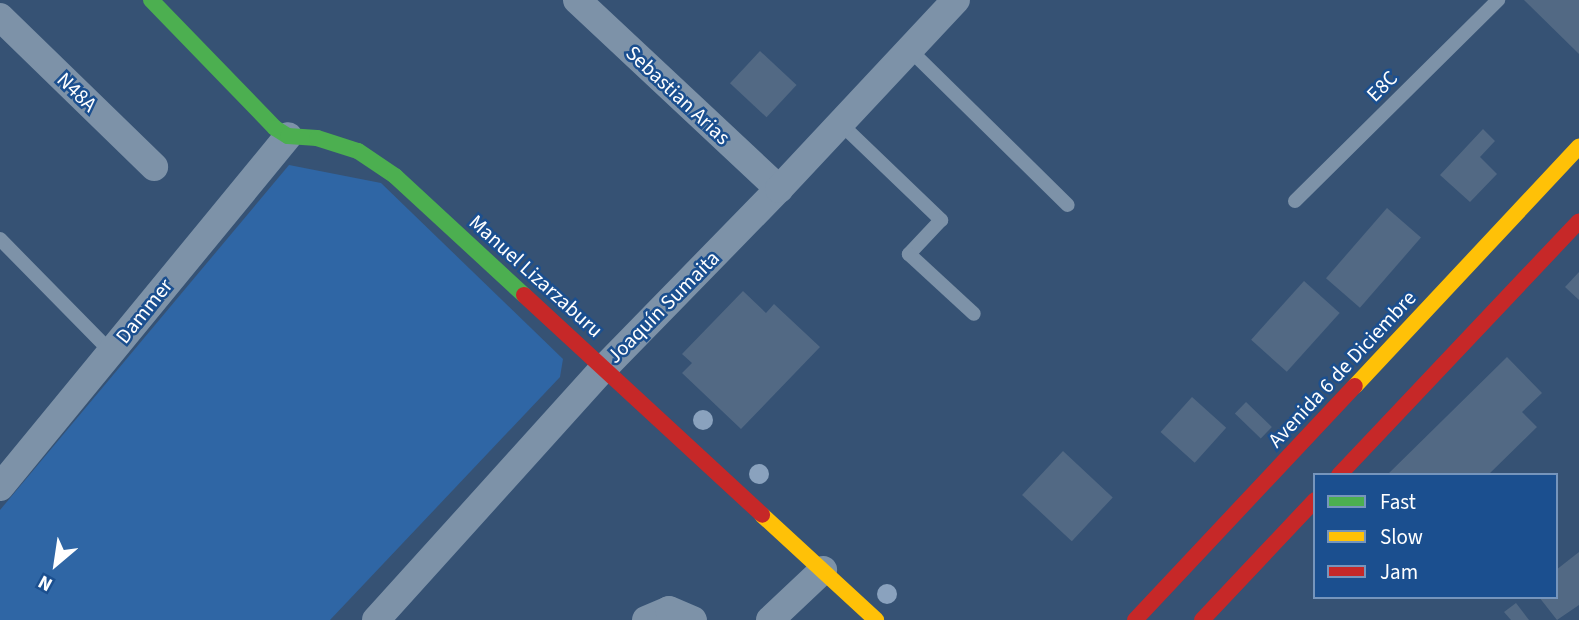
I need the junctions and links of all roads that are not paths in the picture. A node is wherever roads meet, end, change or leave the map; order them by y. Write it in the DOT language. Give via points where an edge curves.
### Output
graph roads {
  1 [pos="150,0"];
  2 [pos="577,0"];
  3 [pos="1498,0"];
  4 [pos="950,2"];
  5 [pos="0,17"];
  6 [pos="910,50"];
  7 [pos="841,124"];
  8 [pos="288,136"];
  9 [pos="1579,147"];
  10 [pos="154,167"];
  11 [pos="779,190"];
  12 [pos="1295,201"];
  13 [pos="1068,205"];
  14 [pos="1579,221"];
  15 [pos="0,239"];
  16 [pos="974,314"];
  17 [pos="111,352"];
  18 [pos="605,367"];
  19 [pos="1341,473"];
  20 [pos="0,486"];
  21 [pos="1313,502"];
  22 [pos="823,570"];
  23 [pos="376,620"];
  24 [pos="646,620"];
  25 [pos="693,620"];
  26 [pos="770,620"];
  27 [pos="876,620"];
  28 [pos="1136,620"];
  29 [pos="1202,620"];
  1 -- 8 [label="main road"];
  2 -- 11 [label="street, Sebastian Arias"];
  3 -- 12 [label="lane, E8C"];
  4 -- 6 [label="street, Joaquín Sumaita"];
  5 -- 10 [label="street, N48A"];
  6 -- 7 [label="street, Joaquín Sumaita"];
  6 -- 13 [label="lane"];
  7 -- 11 [label="street, Joaquín Sumaita"];
  7 -- 16 [label="lane" via="941,220 909,254"];
  8 -- 17 [label="street, Dammer"];
  8 -- 18 [label="main road, Manuel Lizarzaburu" via="337,143 377,161"];
  9 -- 28 [label="main road, Avenida 6 de Diciembre"];
  11 -- 18 [label="street, Joaquín Sumaita"];
  14 -- 19 [label="main road"];
  15 -- 17 [label="lane"];
  17 -- 20 [label="street, Dammer"];
  18 -- 22 [label="main road, Manuel Lizarzaburu"];
  18 -- 23 [label="street, Joaquín Sumaita"];
  21 -- 29 [label="main road"];
  22 -- 26 [label="street"];
  22 -- 27 [label="main road, Manuel Lizarzaburu"];
  24 -- 25 [label="street" via="669,610"];
}
